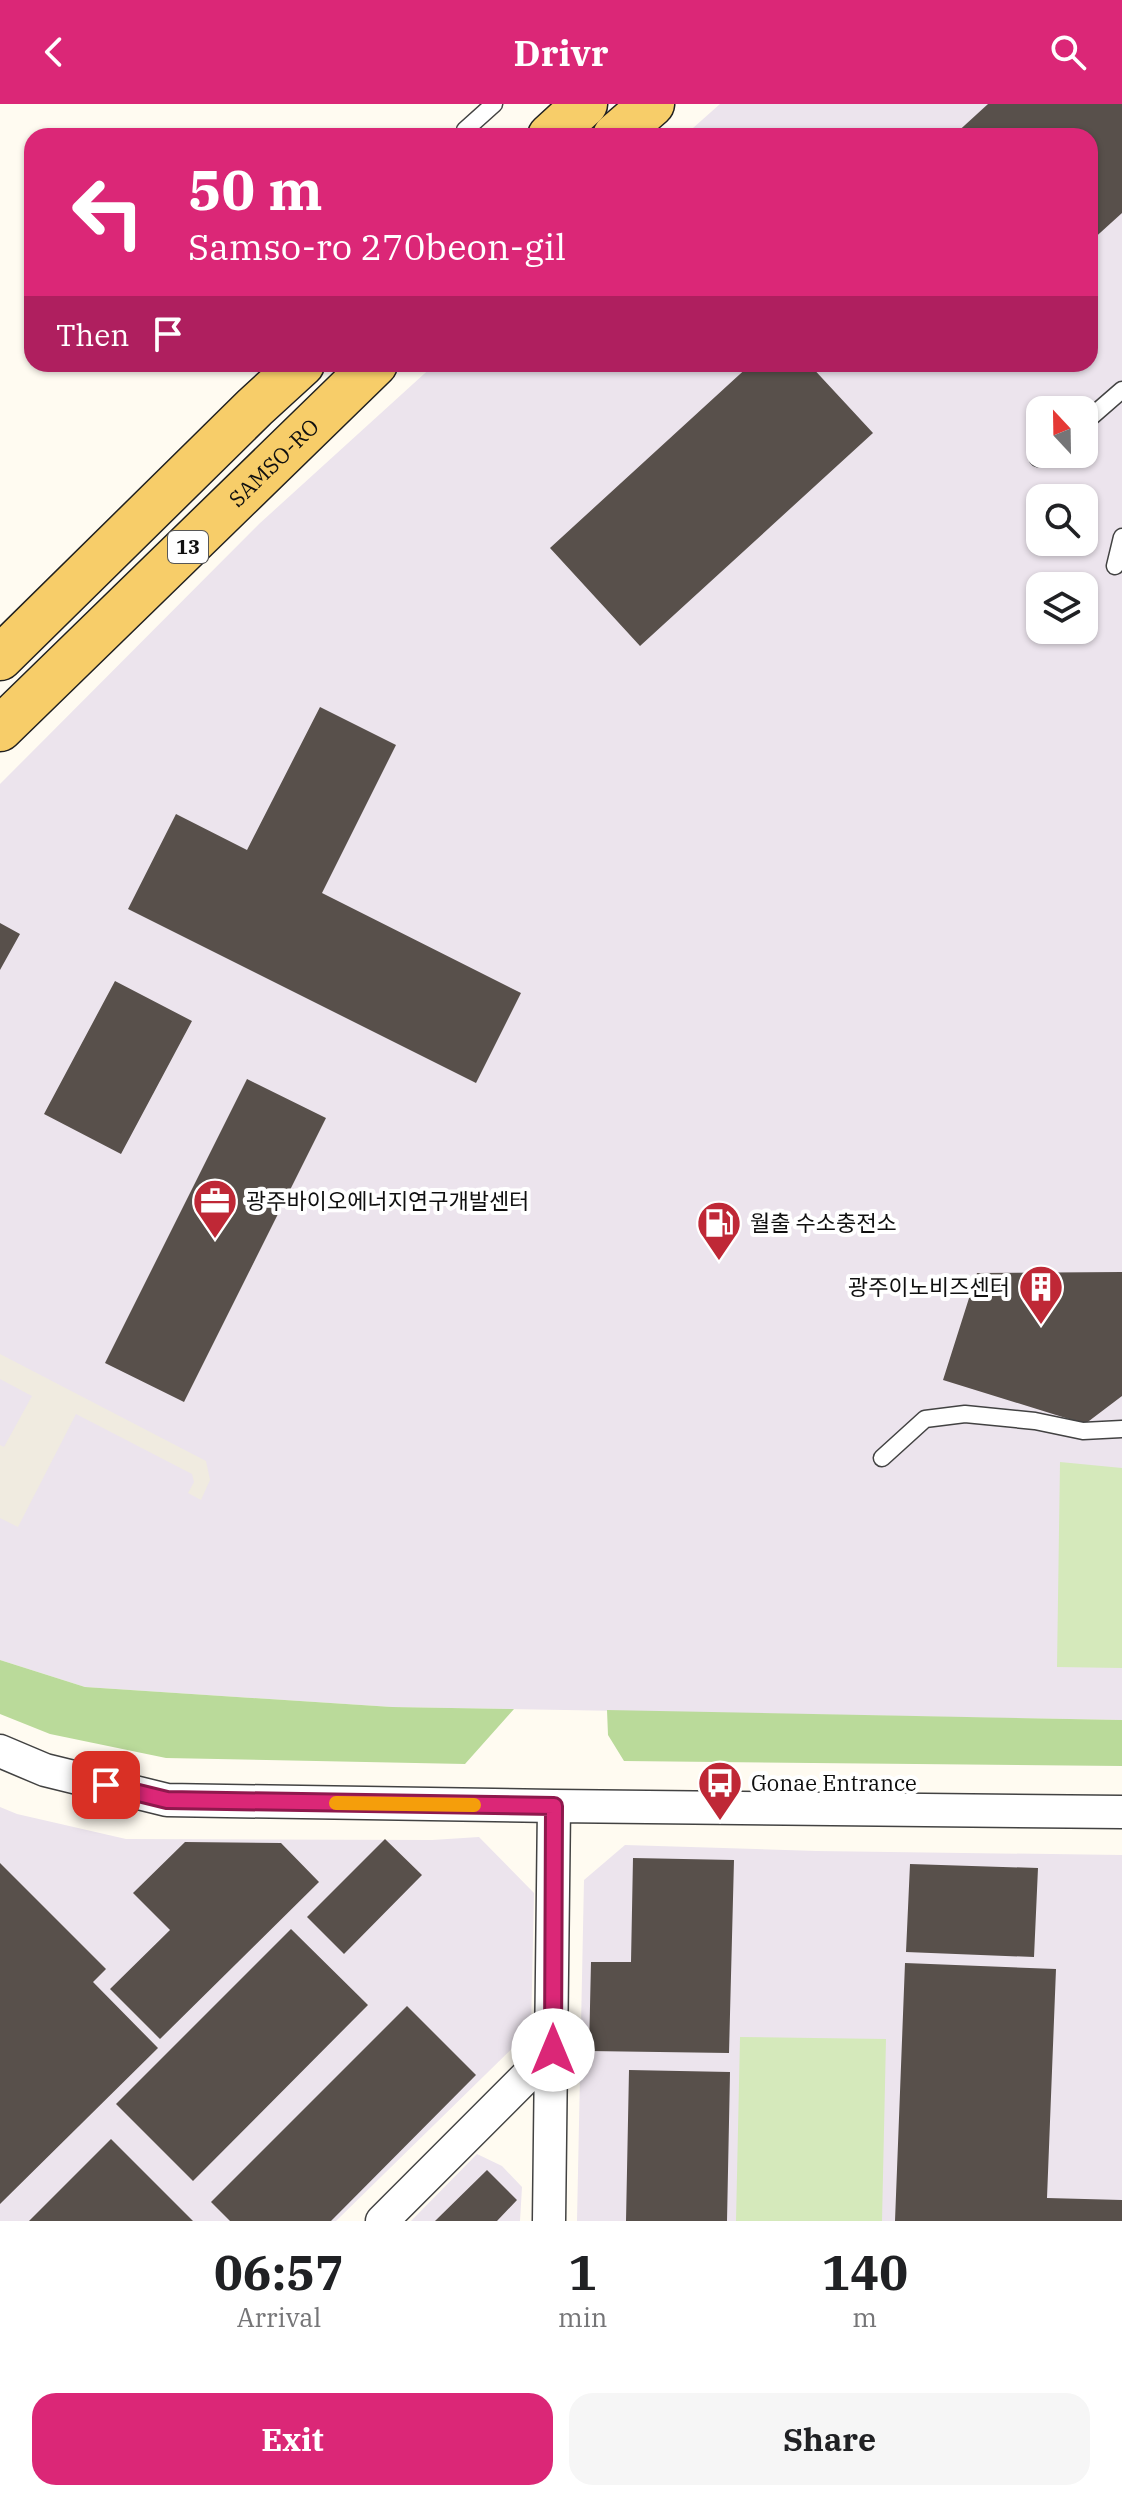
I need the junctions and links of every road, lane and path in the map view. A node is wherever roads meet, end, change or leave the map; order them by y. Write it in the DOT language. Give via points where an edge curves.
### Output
graph roads {
  1 [pos="494,104"];
  2 [pos="585,104"];
  3 [pos="652,104"];
  4 [pos="467,128"];
  5 [pos="559,128"];
  6 [pos="624,128"];
  7 [pos="293,372"];
  8 [pos="367,372"];
  9 [pos="1122,390"];
  10 [pos="1098,411"];
  11 [pos="1122,537"];
  12 [pos="1115,566"];
  13 [pos="0,658"];
  14 [pos="0,729"];
  15 [pos="1122,1429"];
  16 [pos="882,1458"];
  17 [pos="0,1751"];
  18 [pos="554,1806"];
  19 [pos="1122,1812"];
  20 [pos="553,2050"];
  21 [pos="382,2221"];
  22 [pos="549,2221"];
  1 -- 4 [label="lane"];
  2 -- 5 [label="main road"];
  3 -- 6 [label="main road"];
  7 -- 13 [label="main road, 13"];
  8 -- 14 [label="main road, SAMSO-RO / 13"];
  9 -- 10 [label="lane"];
  11 -- 12 [label="lane"];
  15 -- 16 [label="lane" via="1083,1431 965,1414 925,1419"];
  17 -- 18 [label="street" via="45,1770 167,1800"];
  18 -- 19 [label="street"];
  18 -- 20 [label="street"];
  20 -- 21 [label="street"];
  20 -- 22 [label="street"];
}
